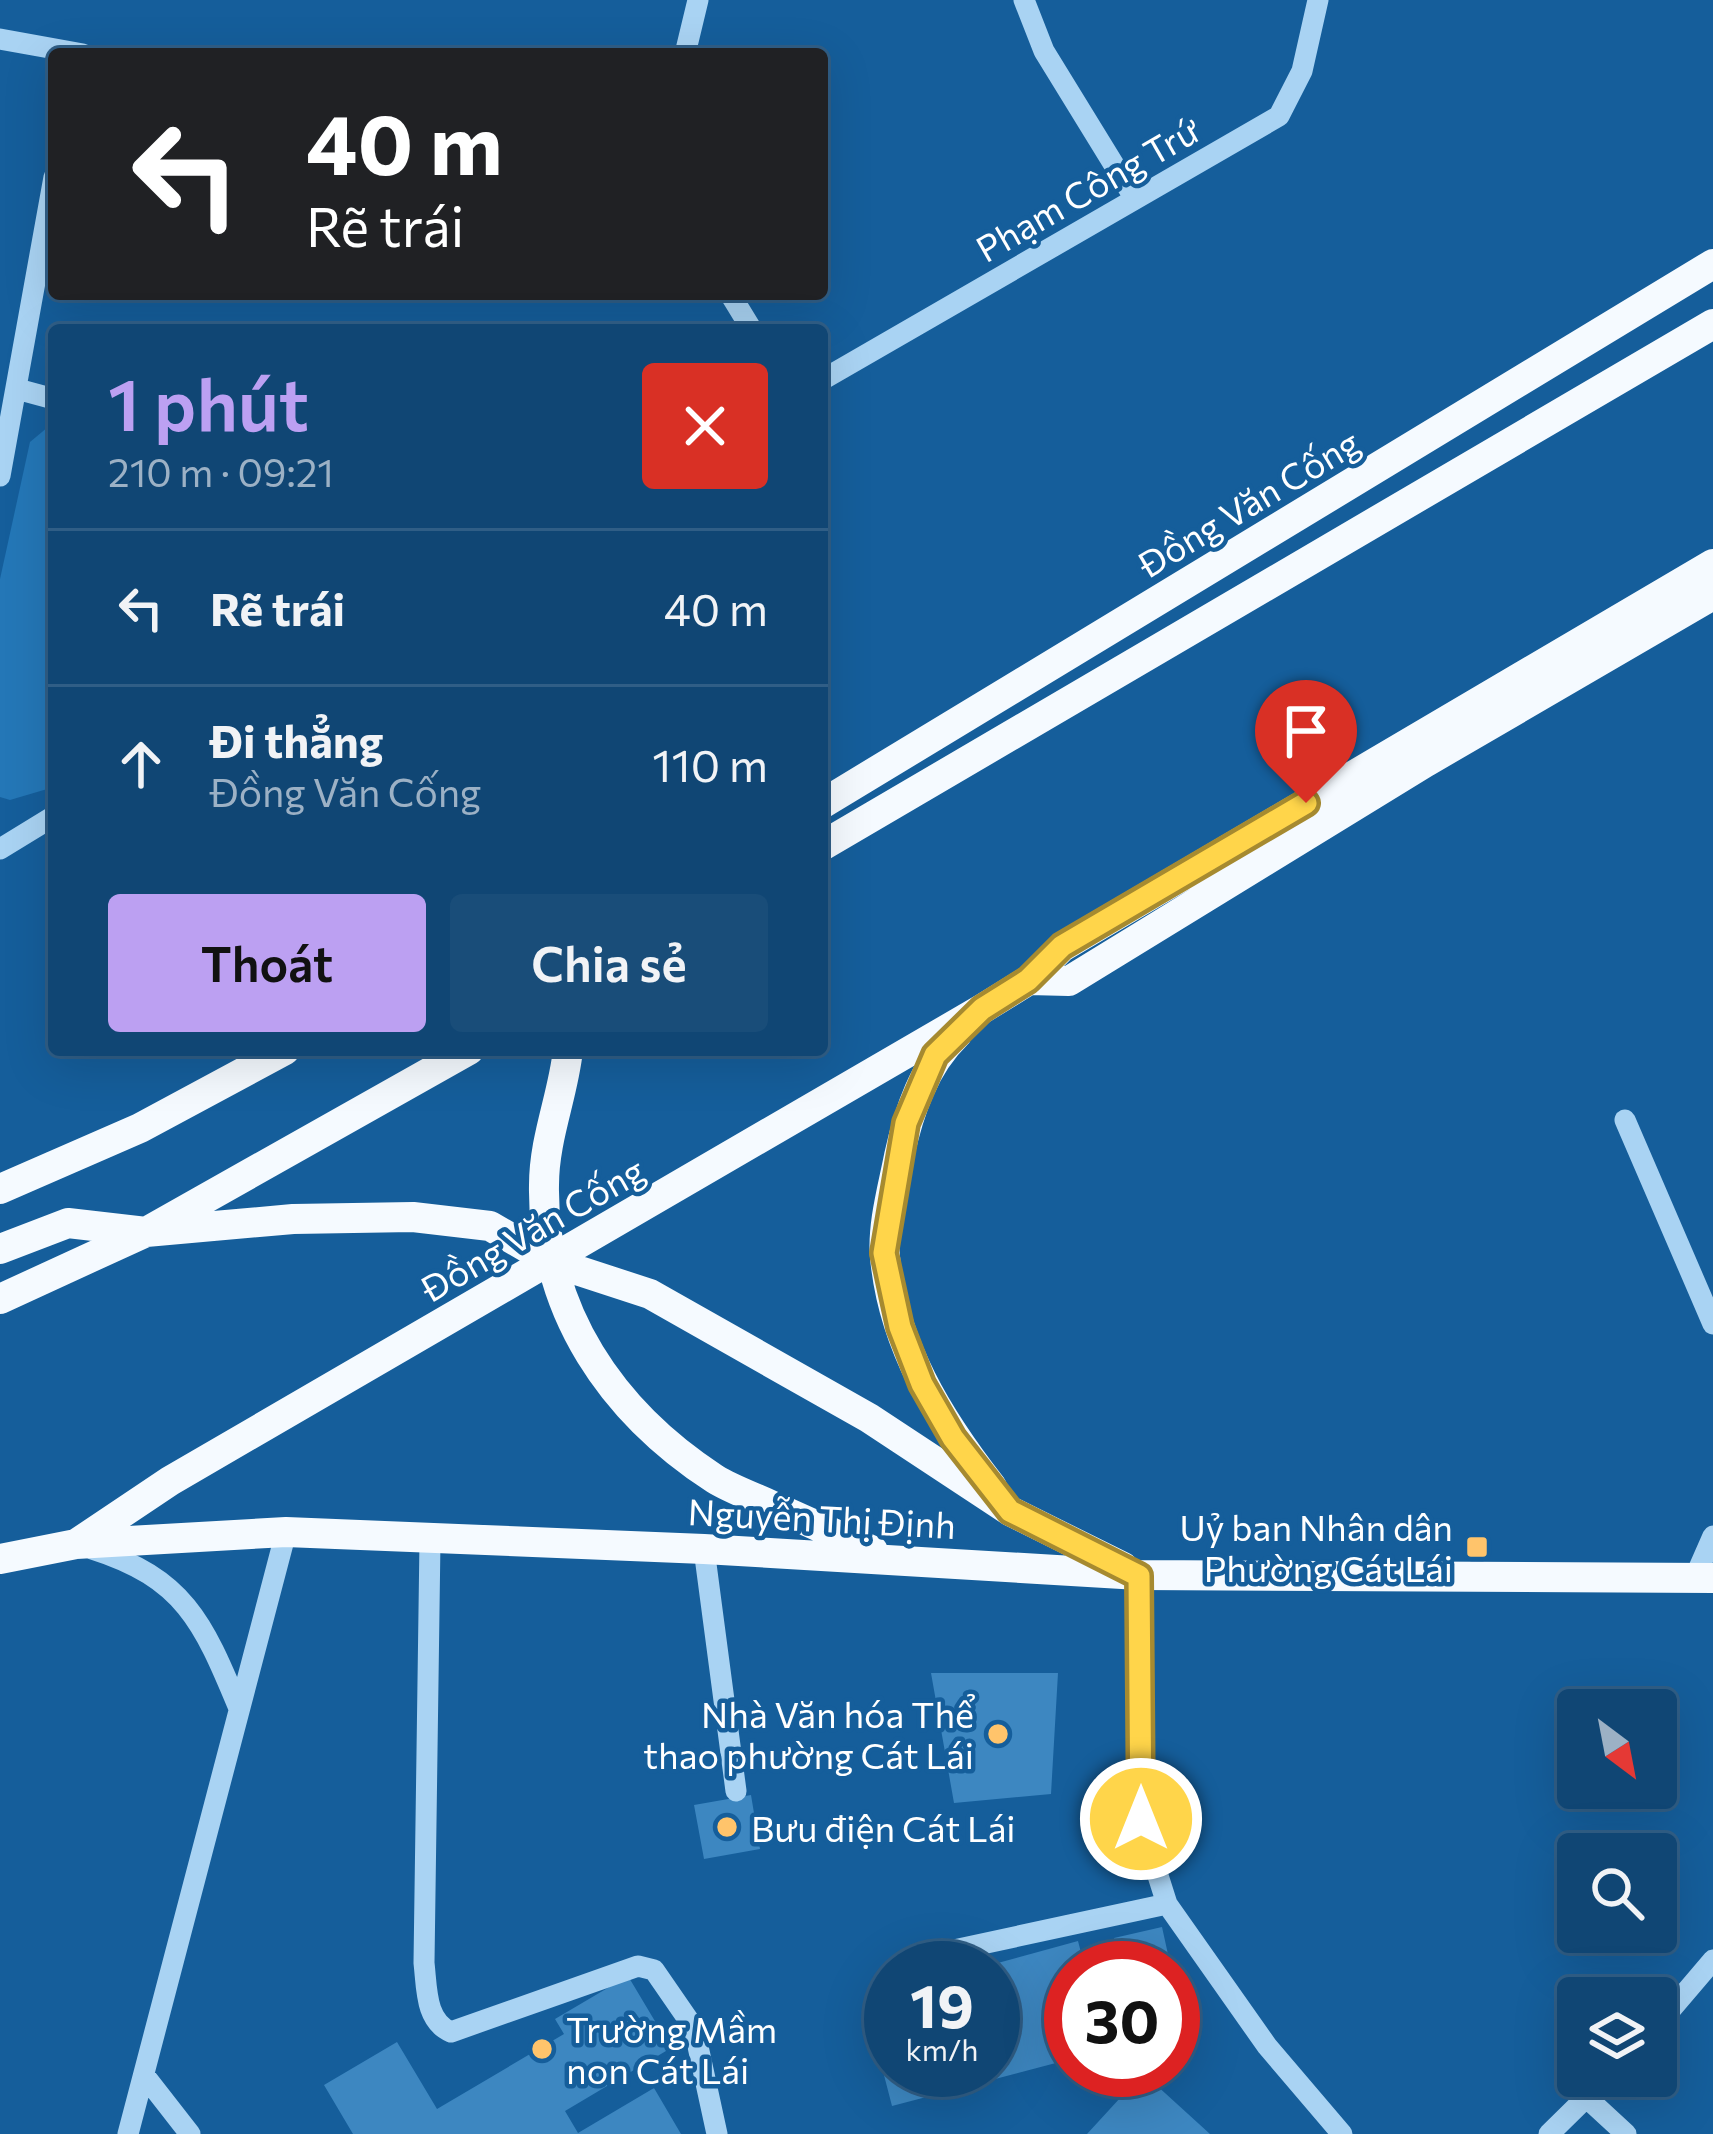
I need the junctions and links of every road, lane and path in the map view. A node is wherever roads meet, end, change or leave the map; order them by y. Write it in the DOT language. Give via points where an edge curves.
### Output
graph roads {
  1 [pos="698,0"];
  2 [pos="1024,0"];
  3 [pos="1318,0"];
  4 [pos="0,39"];
  5 [pos="48,48"];
  6 [pos="686,48"];
  7 [pos="1135,199"];
  8 [pos="48,210"];
  9 [pos="1713,264"];
  10 [pos="1713,324"];
  11 [pos="828,377"];
  12 [pos="16,389"];
  13 [pos="48,397"];
  14 [pos="0,476"];
  15 [pos="1713,564"];
  16 [pos="1713,595"];
  17 [pos="828,801"];
  18 [pos="828,804"];
  19 [pos="48,820"];
  20 [pos="850,830"];
  21 [pos="828,843"];
  22 [pos="0,849"];
  23 [pos="1028,980"];
  24 [pos="982,1009"];
  25 [pos="274,1056"];
  26 [pos="458,1056"];
  27 [pos="571,1057"];
  28 [pos="1625,1120"];
  29 [pos="0,1190"];
  30 [pos="146,1232"];
  31 [pos="0,1249"];
  32 [pos="552,1262"];
  33 [pos="0,1299"];
  34 [pos="1713,1324"];
  35 [pos="1010,1511"];
  36 [pos="286,1532"];
  37 [pos="1713,1536"];
  38 [pos="430,1540"];
  39 [pos="76,1544"];
  40 [pos="704,1549"];
  41 [pos="0,1558"];
  42 [pos="890,1559"];
  43 [pos="1139,1576"];
  44 [pos="1704,1578"];
  45 [pos="239,1707"];
  46 [pos="736,1791"];
  47 [pos="1167,1904"];
  48 [pos="992,1941"];
  49 [pos="1713,1960"];
  50 [pos="1677,2002"];
  51 [pos="144,2075"];
  52 [pos="1587,2098"];
  53 [pos="128,2134"];
  54 [pos="190,2134"];
  55 [pos="717,2134"];
  56 [pos="1342,2134"];
  57 [pos="1549,2134"];
  58 [pos="1626,2134"];
  1 -- 6 [label="street"];
  2 -- 7 [label="street" via="1044,51"];
  3 -- 7 [label="street, Phạm Công Trứ" via="1302,71 1279,116"];
  4 -- 5 [label="street"];
  7 -- 11 [label="street, Phạm Công Trứ"];
  8 -- 12 [label="street"];
  9 -- 17 [label="main road, Đồng Văn Cống"];
  10 -- 20 [label="main road"];
  12 -- 13 [label="street"];
  12 -- 14 [label="street"];
  15 -- 23 [label="main road, Đồng Văn Cống" via="1062,946"];
  16 -- 23 [label="main road, Đồng Văn Cống" via="1069,981"];
  18 -- 20 [label="main road"];
  19 -- 22 [label="street"];
  20 -- 21 [label="main road"];
  23 -- 24 [label="main road, Đồng Văn Cống"];
  24 -- 32 [label="main road, Đồng Văn Cống"];
  24 -- 35 [label="main road" via="935,1055 906,1123 884,1253 922,1384"];
  25 -- 29 [label="main road"];
  26 -- 30 [label="main road"];
  27 -- 32 [label="main road" via="550,1126 544,1186"];
  28 -- 34 [label="street"];
  30 -- 31 [label="main road" via="68,1223"];
  30 -- 32 [label="main road" via="413,1217 490,1226"];
  30 -- 33 [label="main road"];
  32 -- 35 [label="main road" via="650,1294 869,1418"];
  32 -- 39 [label="main road, Đồng Văn Cống" via="170,1481"];
  32 -- 42 [label="main road" via="572,1324 606,1383 666,1443 719,1482"];
  35 -- 43 [label="main road"];
  36 -- 38 [label="main road, Nguyễn Thị Định"];
  36 -- 39 [label="main road, Nguyễn Thị Định"];
  36 -- 45 [label="street"];
  37 -- 44 [label="street"];
  38 -- 40 [label="main road, Nguyễn Thị Định"];
  38 -- 55 [label="street" via="424,1963 431,2014 451,2032 638,1966 654,1970 694,2028"];
  39 -- 41 [label="main road, Nguyễn Thị Định"];
  39 -- 45 [label="street" via="166,1582 209,1636"];
  40 -- 42 [label="main road, Nguyễn Thị Định"];
  40 -- 46 [label="street"];
  42 -- 43 [label="main road, Nguyễn Thị Định"];
  43 -- 44 [label="main road, Nguyễn Thị Định"];
  43 -- 47 [label="street" via="1141,1819"];
  45 -- 51 [label="street"];
  47 -- 48 [label="street"];
  47 -- 56 [label="street" via="1267,2046"];
  49 -- 50 [label="street"];
  51 -- 53 [label="street"];
  51 -- 54 [label="street"];
  52 -- 57 [label="street"];
  52 -- 58 [label="street"];
}
